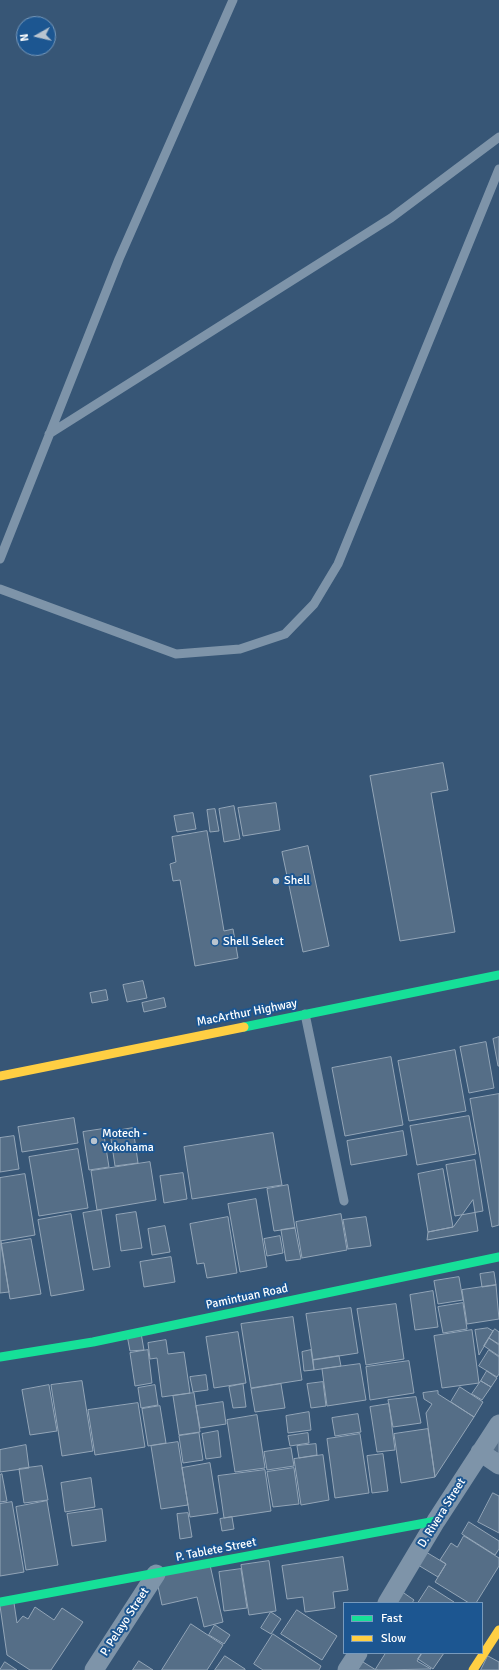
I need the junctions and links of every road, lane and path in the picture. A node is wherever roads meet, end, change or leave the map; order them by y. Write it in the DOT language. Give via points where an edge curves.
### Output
graph roads {
  1 [pos="233,0"];
  2 [pos="499,138"];
  3 [pos="499,169"];
  4 [pos="50,434"];
  5 [pos="0,559"];
  6 [pos="0,589"];
  7 [pos="499,975"];
  8 [pos="305,1013"];
  9 [pos="0,1076"];
  10 [pos="344,1201"];
  11 [pos="499,1257"];
  12 [pos="0,1357"];
  13 [pos="499,1424"];
  14 [pos="480,1452"];
  15 [pos="499,1465"];
  16 [pos="436,1521"];
  17 [pos="156,1574"];
  18 [pos="0,1602"];
  19 [pos="388,1602"];
  20 [pos="499,1630"];
  21 [pos="357,1654"];
  22 [pos="94,1670"];
  23 [pos="348,1670"];
  24 [pos="473,1670"];
  1 -- 4 [label="lane" via="119,259"];
  2 -- 4 [label="lane" via="391,218"];
  3 -- 6 [label="lane" via="338,564 314,604 285,634 240,649 176,654"];
  4 -- 5 [label="lane"];
  7 -- 8 [label="main road, MacArthur Highway"];
  8 -- 9 [label="main road, MacArthur Highway"];
  8 -- 10 [label="lane"];
  11 -- 12 [label="main road, Pamintuan Road" via="93,1342"];
  13 -- 14 [label="street, D. Rivera Street"];
  14 -- 15 [label="street"];
  14 -- 16 [label="street, D. Rivera Street"];
  16 -- 17 [label="main road, P. Tablete Street"];
  16 -- 19 [label="street, D. Rivera Street"];
  17 -- 18 [label="main road, P. Tablete Street"];
  17 -- 22 [label="street, P. Pelayo Street"];
  20 -- 24 [label="main road"];
  21 -- 23 [label="street"];
}
